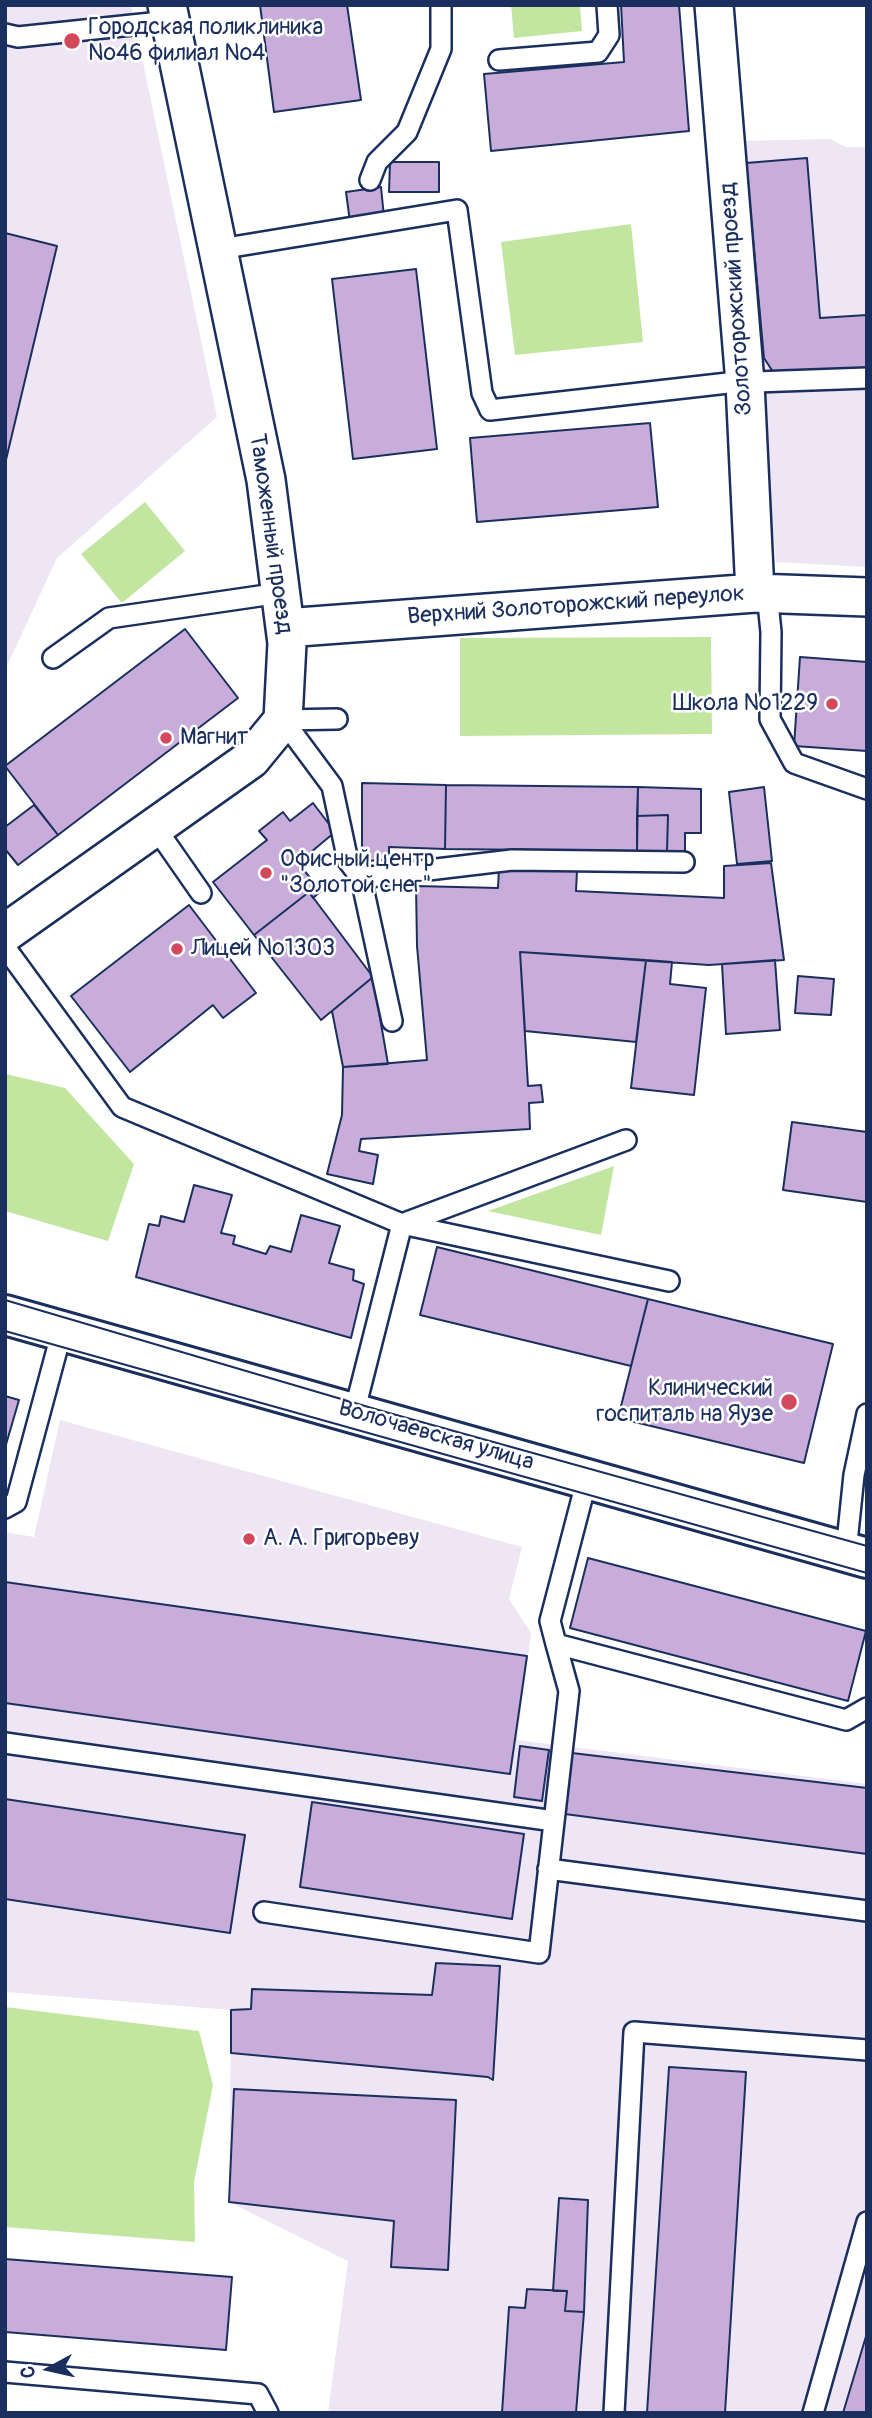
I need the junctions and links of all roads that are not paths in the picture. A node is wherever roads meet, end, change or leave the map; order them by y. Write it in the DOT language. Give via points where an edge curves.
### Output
graph roads {
  1 [pos="441,5"];
  2 [pos="607,5"];
  3 [pos="714,5"];
  4 [pos="169,13"];
  5 [pos="5,34"];
  6 [pos="499,60"];
  7 [pos="370,180"];
  8 [pos="220,249"];
  9 [pos="867,378"];
  10 [pos="745,383"];
  11 [pos="280,593"];
  12 [pos="761,593"];
  13 [pos="867,597"];
  14 [pos="285,628"];
  15 [pos="53,658"];
  16 [pos="337,719"];
  17 [pos="283,720"];
  18 [pos="867,789"];
  19 [pos="155,827"];
  20 [pos="684,862"];
  21 [pos="361,878"];
  22 [pos="201,893"];
  23 [pos="5,933"];
  24 [pos="5,947"];
  25 [pos="392,1021"];
  26 [pos="626,1140"];
  27 [pos="402,1224"];
  28 [pos="669,1281"];
  29 [pos="5,1315"];
  30 [pos="62,1331"];
  31 [pos="354,1413"];
  32 [pos="867,1414"];
  33 [pos="587,1479"];
  34 [pos="5,1508"];
  35 [pos="856,1555"];
  36 [pos="556,1644"];
  37 [pos="867,1708"];
  38 [pos="5,1743"];
  39 [pos="554,1821"];
  40 [pos="548,1869"];
  41 [pos="867,1911"];
  42 [pos="264,1912"];
  43 [pos="867,2050"];
  44 [pos="867,2222"];
  45 [pos="5,2372"];
  46 [pos="268,2413"];
  47 [pos="614,2413"];
  48 [pos="813,2413"];
  1 -- 7 [label="lane" via="442,49 407,132 377,162"];
  2 -- 6 [label="lane" via="609,35 598,52"];
  3 -- 10 [label="street, Золоторожский проезд"];
  4 -- 5 [label="lane" via="18,37"];
  4 -- 8 [label="street, Таможенный проезд"];
  8 -- 10 [label="lane" via="457,211 482,393 490,410"];
  8 -- 11 [label="street, Таможенный проезд" via="266,480"];
  9 -- 10 [label="lane"];
  10 -- 12 [label="street, Золоторожский проезд"];
  11 -- 14 [label="street, Таможенный проезд"];
  11 -- 15 [label="lane" via="109,618"];
  12 -- 13 [label="street, Верхний Золоторожский переулок"];
  12 -- 14 [label="street, Верхний Золоторожский переулок"];
  12 -- 18 [label="lane" via="771,632 769,719 794,763"];
  14 -- 17 [label="street, Таможенный проезд"];
  16 -- 17 [label="lane"];
  17 -- 19 [label="street" via="251,759"];
  17 -- 21 [label="lane" via="332,786 348,861"];
  19 -- 22 [label="lane"];
  19 -- 23 [label="street"];
  20 -- 21 [label="lane" via="512,860"];
  21 -- 25 [label="lane"];
  24 -- 27 [label="lane" via="122,1107"];
  26 -- 27 [label="lane"];
  27 -- 28 [label="lane"];
  27 -- 31 [label="lane"];
  29 -- 30 [label="street, Волочаевская улица"];
  30 -- 31 [label="street, Волочаевская улица"];
  30 -- 34 [label="lane" via="16,1502"];
  31 -- 33 [label="street, Волочаевская улица"];
  32 -- 35 [label="lane" via="854,1475"];
  33 -- 35 [label="street, Волочаевская улица"];
  33 -- 36 [label="lane" via="550,1621"];
  36 -- 37 [label="lane" via="846,1720"];
  36 -- 39 [label="lane" via="569,1692"];
  38 -- 39 [label="lane"];
  39 -- 40 [label="lane"];
  40 -- 41 [label="lane"];
  40 -- 42 [label="lane" via="539,1953"];
  43 -- 47 [label="lane" via="634,2032"];
  44 -- 48 [label="lane"];
  45 -- 46 [label="lane" via="258,2394"];
}
